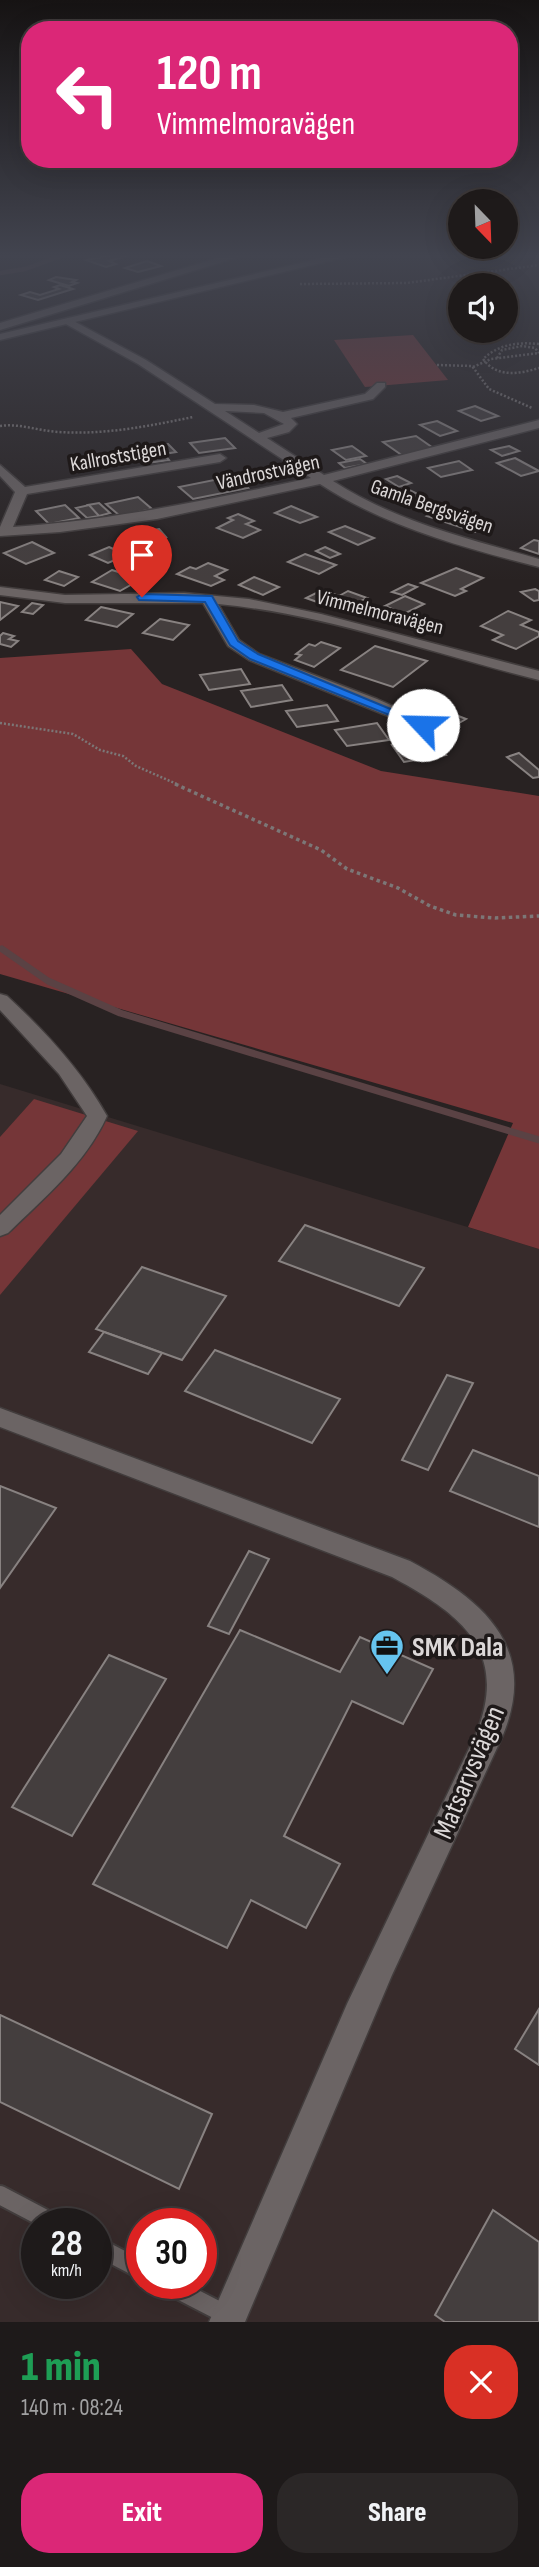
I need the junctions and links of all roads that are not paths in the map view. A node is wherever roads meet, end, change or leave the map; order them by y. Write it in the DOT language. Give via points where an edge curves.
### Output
graph roads {
  1 [pos="144,363"];
  2 [pos="381,385"];
  3 [pos="215,410"];
  4 [pos="282,416"];
  5 [pos="539,424"];
  6 [pos="257,437"];
  7 [pos="220,458"];
  8 [pos="0,469"];
  9 [pos="322,479"];
  10 [pos="22,491"];
  11 [pos="2,532"];
  12 [pos="539,563"];
  13 [pos="0,591"];
  14 [pos="208,599"];
  15 [pos="539,676"];
  16 [pos="423,725"];
  17 [pos="0,1000"];
  18 [pos="0,1228"];
  19 [pos="0,1417"];
  20 [pos="0,2195"];
  21 [pos="25,2208"];
  22 [pos="193,2299"];
  23 [pos="228,2319"];
  1 -- 3 [label="street, Gamla Bergsvägen"];
  2 -- 4 [label="street" via="369,397"];
  3 -- 4 [label="street" via="232,407"];
  3 -- 6 [label="street, Gamla Bergsvägen"];
  4 -- 6 [label="street" via="291,424"];
  5 -- 9 [label="street, Vändrostvägen"];
  6 -- 9 [label="street, Gamla Bergsvägen"];
  7 -- 10 [label="street, Kallroststigen"];
  8 -- 10 [label="street"];
  9 -- 11 [label="street, Vändrostvägen" via="157,515"];
  9 -- 12 [label="street, Gamla Bergsvägen" via="365,506"];
  10 -- 11 [label="street"];
  13 -- 14 [label="street, Vimmelmoravägen" via="65,599"];
  14 -- 15 [label="street, Vimmelmoravägen" via="316,617"];
  14 -- 16 [label="street" via="233,643 254,657"];
  17 -- 18 [label="street" via="84,1093 97,1116 71,1153"];
  19 -- 23 [label="street, Matsarvsvägen" via="401,1569 464,1607 489,1641 501,1671 500,1701 485,1744 402,1918"];
  20 -- 21 [label="lane"];
  22 -- 23 [label="lane"];
}
